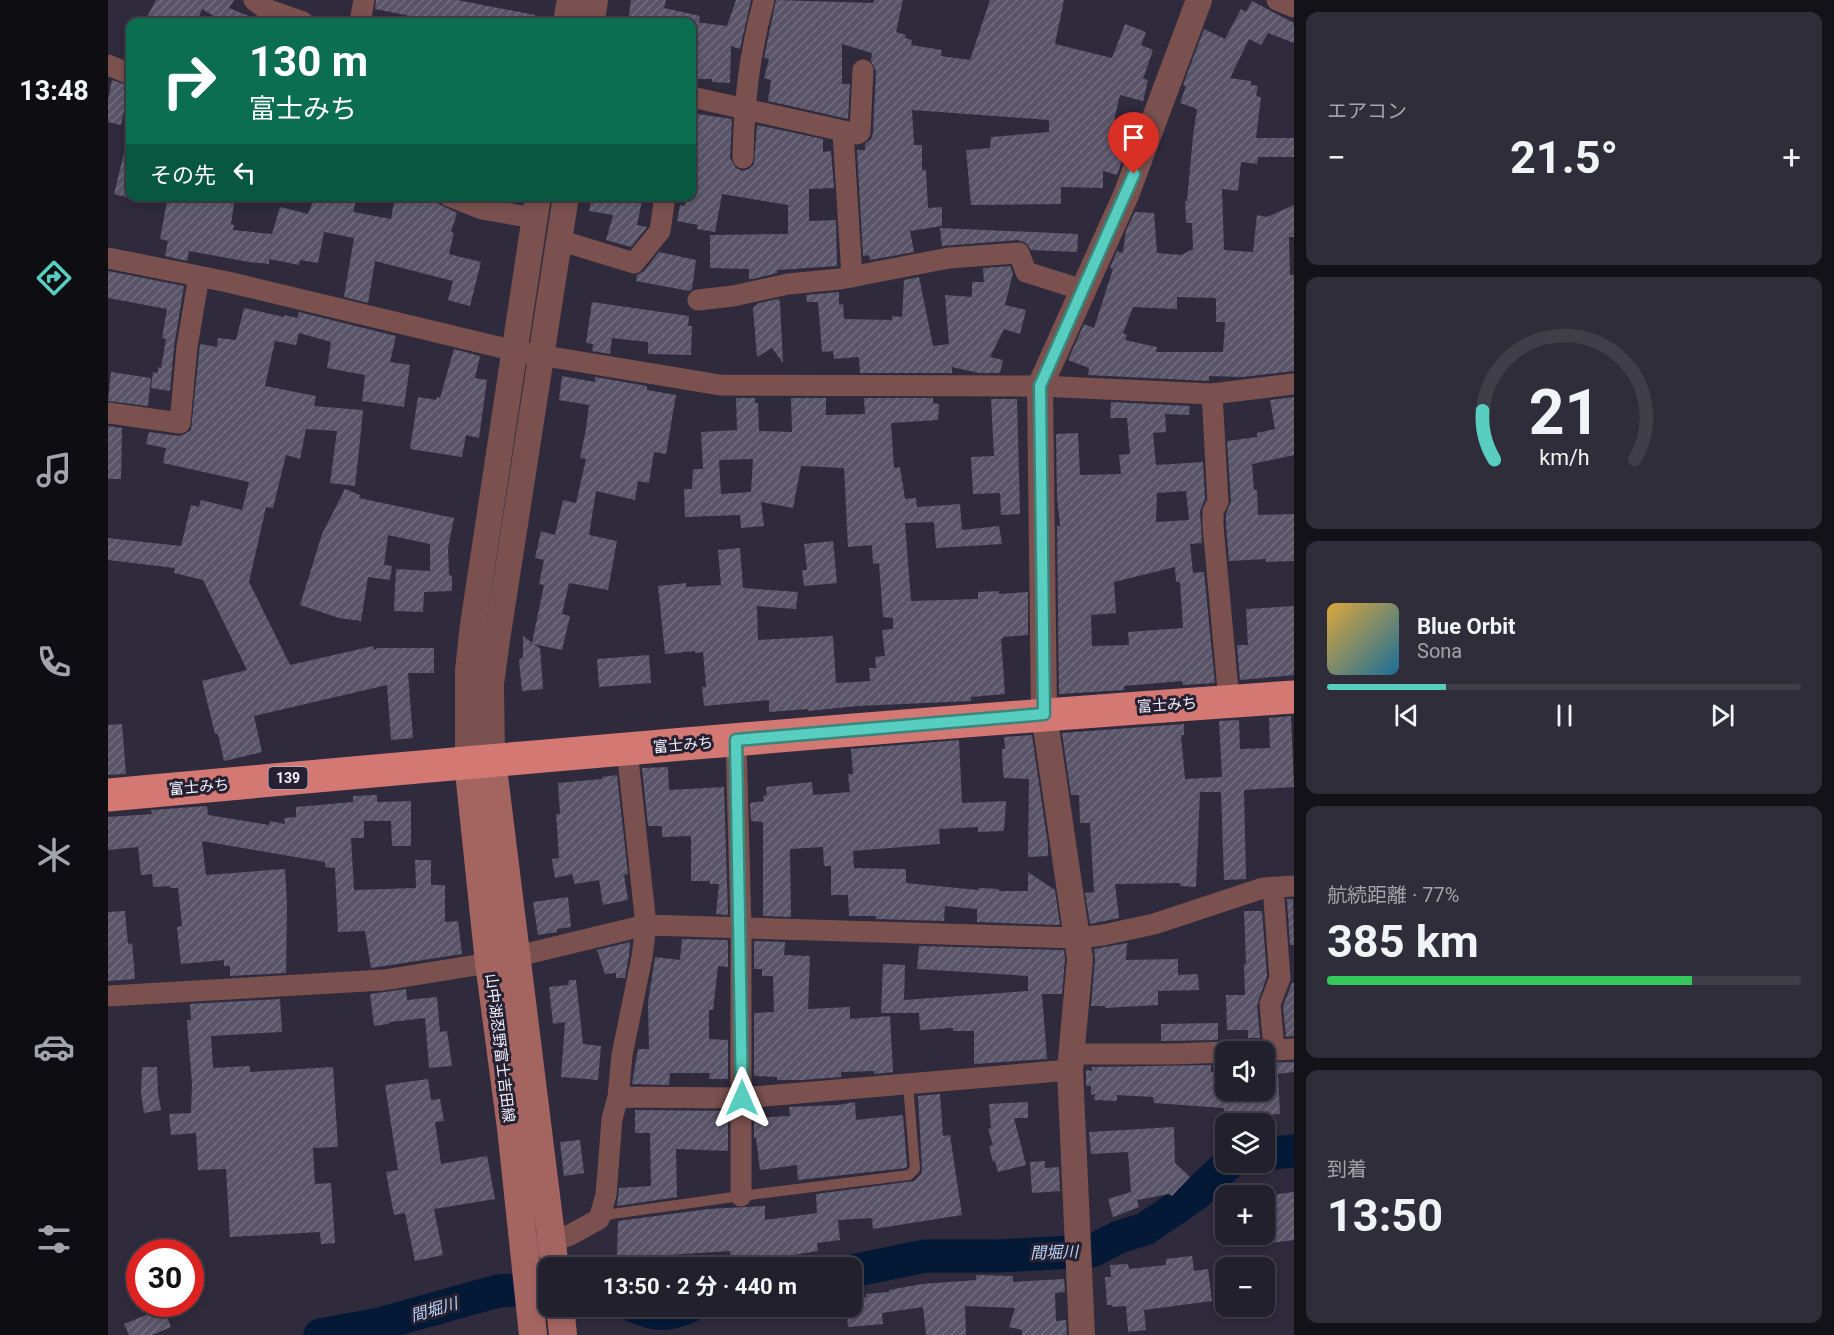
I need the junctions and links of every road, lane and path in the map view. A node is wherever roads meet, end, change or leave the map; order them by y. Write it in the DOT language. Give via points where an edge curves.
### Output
graph roads {
  1 [pos="254,0"];
  2 [pos="364,0"];
  3 [pos="570,0"];
  4 [pos="595,0"];
  5 [pos="764,0"];
  6 [pos="1199,0"];
  7 [pos="1277,0"];
  8 [pos="1294,7"];
  9 [pos="292,18"];
  10 [pos="361,18"];
  11 [pos="567,18"];
  12 [pos="593,18"];
  13 [pos="108,65"];
  14 [pos="863,70"];
  15 [pos="126,72"];
  16 [pos="696,98"];
  17 [pos="744,109"];
  18 [pos="843,132"];
  19 [pos="743,158"];
  20 [pos="462,201"];
  21 [pos="565,201"];
  22 [pos="664,201"];
  23 [pos="536,207"];
  24 [pos="559,240"];
  25 [pos="108,258"];
  26 [pos="199,276"];
  27 [pos="852,277"];
  28 [pos="1083,290"];
  29 [pos="698,300"];
  30 [pos="515,351"];
  31 [pos="542,355"];
  32 [pos="1294,384"];
  33 [pos="1040,386"];
  34 [pos="1212,394"];
  35 [pos="108,414"];
  36 [pos="1294,697"];
  37 [pos="1229,701"];
  38 [pos="1044,714"];
  39 [pos="736,740"];
  40 [pos="627,750"];
  41 [pos="480,761"];
  42 [pos="108,795"];
  43 [pos="1284,887"];
  44 [pos="646,925"];
  45 [pos="741,928"];
  46 [pos="1077,938"];
  47 [pos="517,957"];
  48 [pos="489,963"];
  49 [pos="108,996"];
  50 [pos="1284,1049"];
  51 [pos="1215,1052"];
  52 [pos="1071,1062"];
  53 [pos="908,1083"];
  54 [pos="618,1097"];
  55 [pos="742,1098"];
  56 [pos="741,1196"];
  57 [pos="599,1219"];
  58 [pos="554,1254"];
  59 [pos="524,1259"];
  60 [pos="532,1326"];
  61 [pos="1082,1335"];
  1 -- 9 [label="street"];
  2 -- 10 [label="street"];
  3 -- 11 [label="street"];
  4 -- 12 [label="street"];
  5 -- 17 [label="street" via="753,41"];
  6 -- 28 [label="street" via="1126,195"];
  7 -- 8 [label="street"];
  13 -- 15 [label="street"];
  14 -- 18 [label="street" via="860,132"];
  16 -- 17 [label="street"];
  17 -- 18 [label="street"];
  17 -- 19 [label="street"];
  18 -- 27 [label="street"];
  20 -- 23 [label="street" via="482,209"];
  21 -- 24 [label="street"];
  22 -- 24 [label="street" via="660,231 634,263"];
  23 -- 30 [label="street"];
  24 -- 31 [label="street"];
  25 -- 26 [label="street"];
  26 -- 30 [label="street"];
  26 -- 35 [label="street" via="180,423"];
  27 -- 28 [label="street" via="949,258 1019,253 1026,272"];
  27 -- 29 [label="street"];
  28 -- 33 [label="street"];
  30 -- 31 [label="street"];
  30 -- 41 [label="street" via="468,670"];
  31 -- 33 [label="street" via="720,385"];
  31 -- 41 [label="street"];
  32 -- 34 [label="street"];
  33 -- 34 [label="street"];
  33 -- 38 [label="street"];
  34 -- 37 [label="street" via="1218,502 1213,511 1213,526"];
  36 -- 37 [label="highway, 富士みち / 139"];
  37 -- 38 [label="highway, 富士みち / 139"];
  38 -- 39 [label="highway, 富士みち / 139"];
  38 -- 46 [label="street"];
  39 -- 40 [label="highway, 富士みち / 139"];
  39 -- 45 [label="street"];
  40 -- 41 [label="highway, 富士みち / 139"];
  40 -- 44 [label="street"];
  41 -- 42 [label="highway, 富士みち / 139"];
  41 -- 47 [label="main road, 山中湖忍野富士吉田線"];
  41 -- 48 [label="main road, 山中湖忍野富士吉田線"];
  43 -- 46 [label="street" via="1263,888 1154,924"];
  43 -- 50 [label="street" via="1280,978 1270,1004"];
  44 -- 45 [label="street"];
  44 -- 47 [label="street"];
  44 -- 54 [label="street"];
  45 -- 46 [label="street"];
  45 -- 55 [label="street"];
  46 -- 52 [label="street" via="1080,959"];
  47 -- 48 [label="street"];
  47 -- 58 [label="main road, 山中湖忍野富士吉田線"];
  48 -- 49 [label="street" via="384,980"];
  48 -- 59 [label="main road, 山中湖忍野富士吉田線"];
  51 -- 52 [label="street"];
  52 -- 53 [label="street"];
  52 -- 61 [label="street"];
  53 -- 55 [label="street"];
  53 -- 56 [label="lane" via="915,1168 909,1175"];
  54 -- 55 [label="street"];
  54 -- 57 [label="street" via="612,1119 606,1195"];
  55 -- 56 [label="street"];
  56 -- 57 [label="lane"];
  57 -- 58 [label="street" via="570,1235"];
  58 -- 59 [label="street"];
  59 -- 60 [label="main road, 山中湖忍野富士吉田線"];
}
